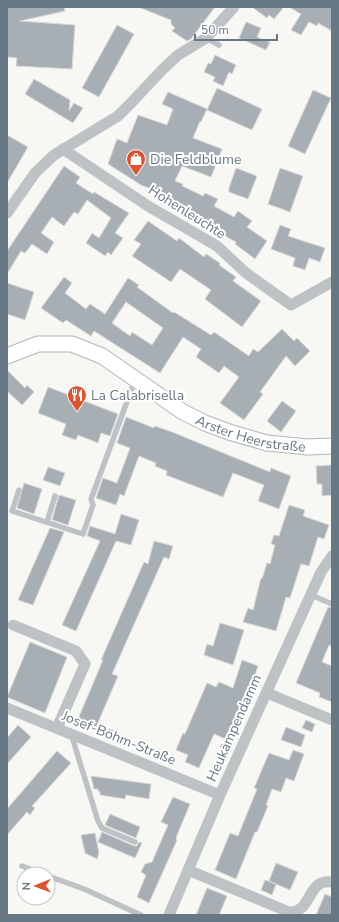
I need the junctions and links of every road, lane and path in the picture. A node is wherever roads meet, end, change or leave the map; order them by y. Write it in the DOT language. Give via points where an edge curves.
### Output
graph roads {
  1 [pos="234,7"];
  2 [pos="206,38"];
  3 [pos="219,45"];
  4 [pos="64,149"];
  5 [pos="7,213"];
  6 [pos="332,282"];
  7 [pos="7,356"];
  8 [pos="136,378"];
  9 [pos="332,446"];
  10 [pos="19,490"];
  11 [pos="55,496"];
  12 [pos="47,522"];
  13 [pos="332,556"];
  14 [pos="311,595"];
  15 [pos="332,604"];
  16 [pos="13,625"];
  17 [pos="267,693"];
  18 [pos="7,708"];
  19 [pos="332,720"];
  20 [pos="57,728"];
  21 [pos="75,736"];
  22 [pos="220,795"];
  23 [pos="135,842"];
  24 [pos="188,870"];
  25 [pos="56,879"];
  26 [pos="332,882"];
  27 [pos="295,914"];
  28 [pos="141,915"];
  29 [pos="169,915"];
  1 -- 2 [label="street"];
  2 -- 3 [label="lane"];
  2 -- 4 [label="street" via="178,55 118,116"];
  4 -- 5 [label="street" via="35,173"];
  4 -- 6 [label="street, Hohenleuchte" via="148,206 217,246 246,273 291,305"];
  7 -- 8 [label="street, Arster Heerstraße" via="38,344 72,344 102,356"];
  8 -- 9 [label="street, Arster Heerstraße" via="183,412 228,432 267,443 308,447"];
  8 -- 12 [label="lane" via="91,499 93,505 84,534"];
  10 -- 12 [label="lane" via="12,512"];
  11 -- 12 [label="lane"];
  13 -- 14 [label="street, Heukämpendamm" via="321,572"];
  14 -- 15 [label="lane"];
  14 -- 17 [label="street, Heukämpendamm"];
  16 -- 20 [label="street" via="76,651 85,664"];
  17 -- 19 [label="street"];
  17 -- 22 [label="street, Heukämpendamm"];
  18 -- 20 [label="street, Josef-Böhm-Straße"];
  20 -- 21 [label="street, Josef-Böhm-Straße"];
  21 -- 22 [label="street, Josef-Böhm-Straße"];
  21 -- 23 [label="lane" via="73,740 98,821 102,828"];
  22 -- 24 [label="street, Heukämpendamm"];
  24 -- 27 [label="street"];
  24 -- 29 [label="street, Heukämpendamm"];
  25 -- 28 [label="lane"];
  26 -- 27 [label="street" via="326,881 315,886 305,904"];
}
